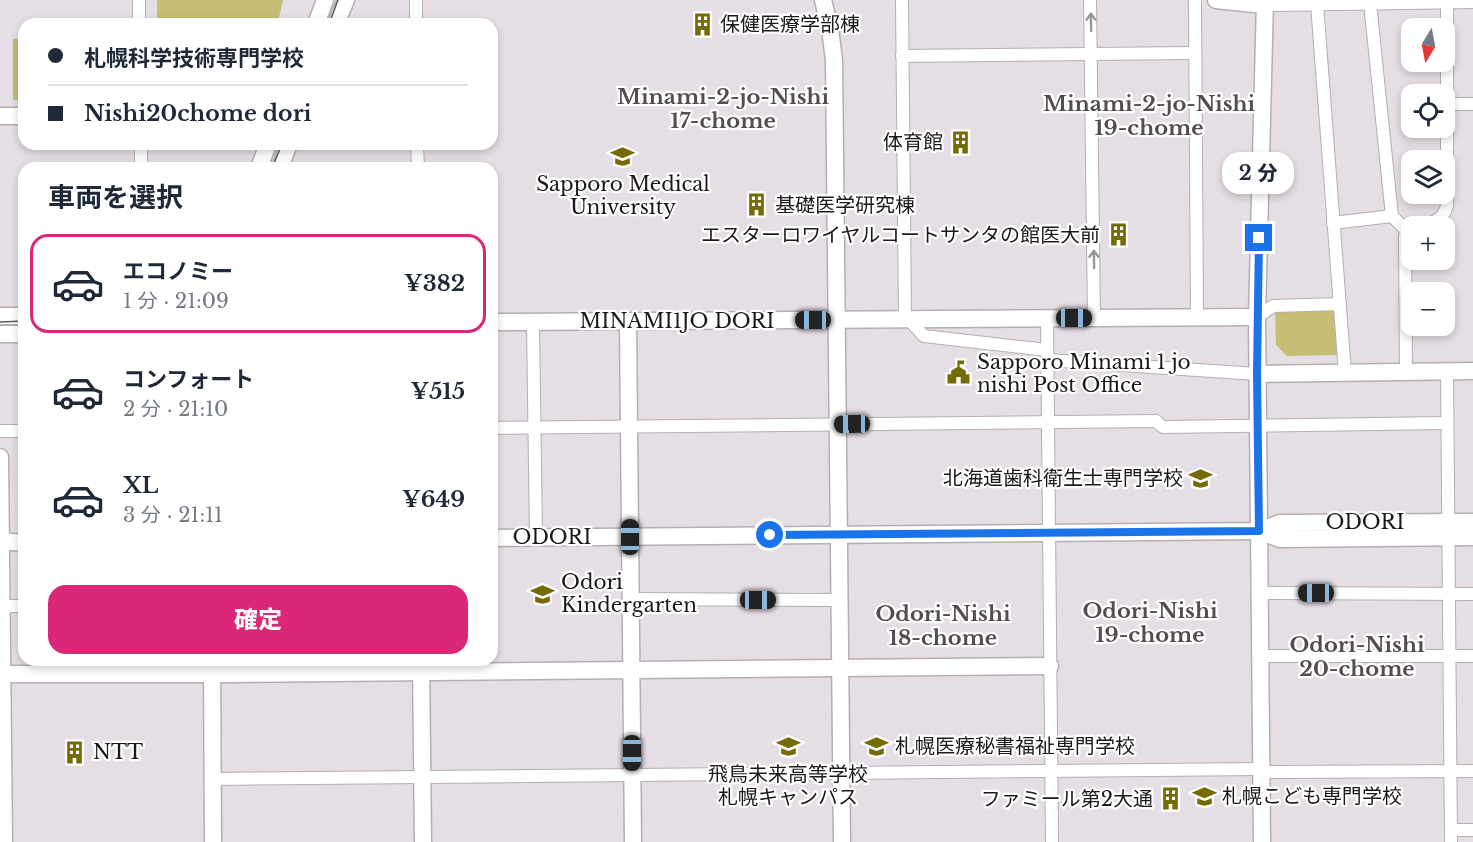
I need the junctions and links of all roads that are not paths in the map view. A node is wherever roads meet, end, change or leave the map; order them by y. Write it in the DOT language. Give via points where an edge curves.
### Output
graph roads {
  1 [pos="139,0"];
  2 [pos="325,0"];
  3 [pos="346,0"];
  4 [pos="416,0"];
  5 [pos="823,0"];
  6 [pos="902,0"];
  7 [pos="1090,0"];
  8 [pos="1195,0"];
  9 [pos="1216,0"];
  10 [pos="1447,1"];
  11 [pos="1265,2"];
  12 [pos="1473,2"];
  13 [pos="1370,3"];
  14 [pos="1317,4"];
  15 [pos="139,18"];
  16 [pos="318,18"];
  17 [pos="338,18"];
  18 [pos="416,18"];
  19 [pos="1195,53"];
  20 [pos="1091,55"];
  21 [pos="902,56"];
  22 [pos="1447,84"];
  23 [pos="1455,104"];
  24 [pos="1473,104"];
  25 [pos="0,116"];
  26 [pos="18,116"];
  27 [pos="1447,138"];
  28 [pos="1392,216"];
  29 [pos="1444,216"];
  30 [pos="1401,222"];
  31 [pos="1333,223"];
  32 [pos="1405,270"];
  33 [pos="1340,304"];
  34 [pos="0,316"];
  35 [pos="18,316"];
  36 [pos="1197,317"];
  37 [pos="1257,317"];
  38 [pos="1047,318"];
  39 [pos="1094,318"];
  40 [pos="907,319"];
  41 [pos="837,320"];
  42 [pos="498,322"];
  43 [pos="533,322"];
  44 [pos="628,322"];
  45 [pos="0,334"];
  46 [pos="18,334"];
  47 [pos="1047,355"];
  48 [pos="1473,371"];
  49 [pos="1406,372"];
  50 [pos="1446,372"];
  51 [pos="1345,373"];
  52 [pos="1257,374"];
  53 [pos="1048,422"];
  54 [pos="1447,423"];
  55 [pos="839,425"];
  56 [pos="1258,425"];
  57 [pos="629,426"];
  58 [pos="534,427"];
  59 [pos="498,428"];
  60 [pos="0,431"];
  61 [pos="18,431"];
  62 [pos="0,457"];
  63 [pos="1473,522"];
  64 [pos="1448,530"];
  65 [pos="1259,531"];
  66 [pos="1049,533"];
  67 [pos="840,535"];
  68 [pos="536,537"];
  69 [pos="630,537"];
  70 [pos="1473,537"];
  71 [pos="498,538"];
  72 [pos="0,541"];
  73 [pos="18,542"];
  74 [pos="1259,593"];
  75 [pos="1449,594"];
  76 [pos="1473,594"];
  77 [pos="630,600"];
  78 [pos="840,600"];
  79 [pos="2,606"];
  80 [pos="18,606"];
  81 [pos="1260,656"];
  82 [pos="1449,656"];
  83 [pos="1473,656"];
  84 [pos="421,666"];
  85 [pos="1050,666"];
  86 [pos="212,667"];
  87 [pos="841,668"];
  88 [pos="631,670"];
  89 [pos="1,674"];
  90 [pos="1051,771"];
  91 [pos="1261,771"];
  92 [pos="1450,771"];
  93 [pos="1473,771"];
  94 [pos="842,773"];
  95 [pos="632,775"];
  96 [pos="422,777"];
  97 [pos="213,779"];
  98 [pos="1473,830"];
  99 [pos="1451,836"];
  100 [pos="4,842"];
  101 [pos="213,842"];
  102 [pos="423,842"];
  103 [pos="633,842"];
  104 [pos="842,842"];
  105 [pos="1052,842"];
  106 [pos="1262,842"];
  1 -- 15 [label="street"];
  2 -- 16 [label="street"];
  3 -- 17 [label="street"];
  4 -- 18 [label="street"];
  5 -- 41 [label="street" via="834,60"];
  6 -- 21 [label="street"];
  20 -- 7 [label="street, one-way"];
  8 -- 19 [label="street"];
  9 -- 11 [label="street"];
  10 -- 12 [label="street"];
  10 -- 13 [label="street"];
  10 -- 22 [label="street"];
  11 -- 14 [label="street"];
  11 -- 37 [label="street"];
  13 -- 14 [label="street"];
  13 -- 28 [label="street"];
  14 -- 31 [label="street"];
  19 -- 20 [label="street"];
  19 -- 36 [label="street"];
  20 -- 21 [label="street"];
  39 -- 20 [label="street, one-way"];
  21 -- 40 [label="street"];
  23 -- 24 [label="street"];
  25 -- 26 [label="street"];
  27 -- 29 [label="street"];
  28 -- 30 [label="street"];
  28 -- 31 [label="street"];
  31 -- 33 [label="street"];
  32 -- 49 [label="street"];
  33 -- 37 [label="street" via="1273,306"];
  33 -- 51 [label="street"];
  34 -- 35 [label="street"];
  36 -- 37 [label="street, MINAMI1JO DORI"];
  36 -- 39 [label="street, MINAMI1JO DORI"];
  37 -- 52 [label="street"];
  38 -- 39 [label="street, MINAMI1JO DORI"];
  38 -- 40 [label="street, MINAMI1JO DORI"];
  38 -- 47 [label="street"];
  40 -- 41 [label="street, MINAMI1JO DORI"];
  40 -- 47 [label="street" via="924,336"];
  41 -- 44 [label="street, MINAMI1JO DORI"];
  41 -- 55 [label="street"];
  42 -- 43 [label="street, MINAMI1JO DORI"];
  43 -- 44 [label="street, MINAMI1JO DORI"];
  43 -- 58 [label="street"];
  44 -- 57 [label="street"];
  45 -- 46 [label="street"];
  47 -- 52 [label="street"];
  47 -- 53 [label="street"];
  48 -- 50 [label="street"];
  49 -- 50 [label="street"];
  49 -- 51 [label="street"];
  50 -- 54 [label="street"];
  51 -- 52 [label="street"];
  52 -- 56 [label="street"];
  53 -- 55 [label="street"];
  53 -- 56 [label="street" via="1156,421 1163,427"];
  53 -- 66 [label="street"];
  54 -- 56 [label="street"];
  54 -- 64 [label="street"];
  55 -- 57 [label="street"];
  55 -- 67 [label="street"];
  56 -- 65 [label="street"];
  57 -- 58 [label="street"];
  57 -- 69 [label="street"];
  58 -- 59 [label="street"];
  58 -- 68 [label="street"];
  60 -- 61 [label="street"];
  62 -- 72 [label="street"];
  63 -- 64 [label="street, ODORI"];
  64 -- 65 [label="street, ODORI" via="1279,523"];
  64 -- 70 [label="street, ODORI"];
  64 -- 75 [label="street"];
  65 -- 66 [label="street, ODORI"];
  65 -- 74 [label="street"];
  66 -- 67 [label="street, ODORI"];
  66 -- 85 [label="street"];
  67 -- 69 [label="street, ODORI"];
  67 -- 78 [label="street"];
  68 -- 69 [label="street, ODORI"];
  68 -- 71 [label="street, ODORI"];
  69 -- 77 [label="street"];
  72 -- 73 [label="street"];
  72 -- 79 [label="street"];
  74 -- 75 [label="street"];
  74 -- 81 [label="street"];
  75 -- 76 [label="street"];
  75 -- 82 [label="street"];
  77 -- 78 [label="street"];
  77 -- 88 [label="street"];
  78 -- 87 [label="street"];
  79 -- 80 [label="street"];
  79 -- 89 [label="street"];
  81 -- 82 [label="street"];
  81 -- 91 [label="street"];
  82 -- 83 [label="street"];
  82 -- 92 [label="street"];
  84 -- 86 [label="street"];
  84 -- 88 [label="street"];
  84 -- 96 [label="street"];
  85 -- 87 [label="street"];
  85 -- 90 [label="street"];
  86 -- 89 [label="street"];
  86 -- 97 [label="street"];
  87 -- 88 [label="street"];
  87 -- 94 [label="street"];
  88 -- 95 [label="street"];
  89 -- 100 [label="street"];
  90 -- 91 [label="street"];
  90 -- 94 [label="street"];
  90 -- 105 [label="street"];
  91 -- 92 [label="street"];
  91 -- 106 [label="street"];
  92 -- 93 [label="street"];
  92 -- 99 [label="street"];
  94 -- 95 [label="street"];
  94 -- 104 [label="street"];
  95 -- 96 [label="street"];
  95 -- 103 [label="street"];
  96 -- 97 [label="street"];
  96 -- 102 [label="street"];
  97 -- 101 [label="street"];
  98 -- 99 [label="street"];
}
